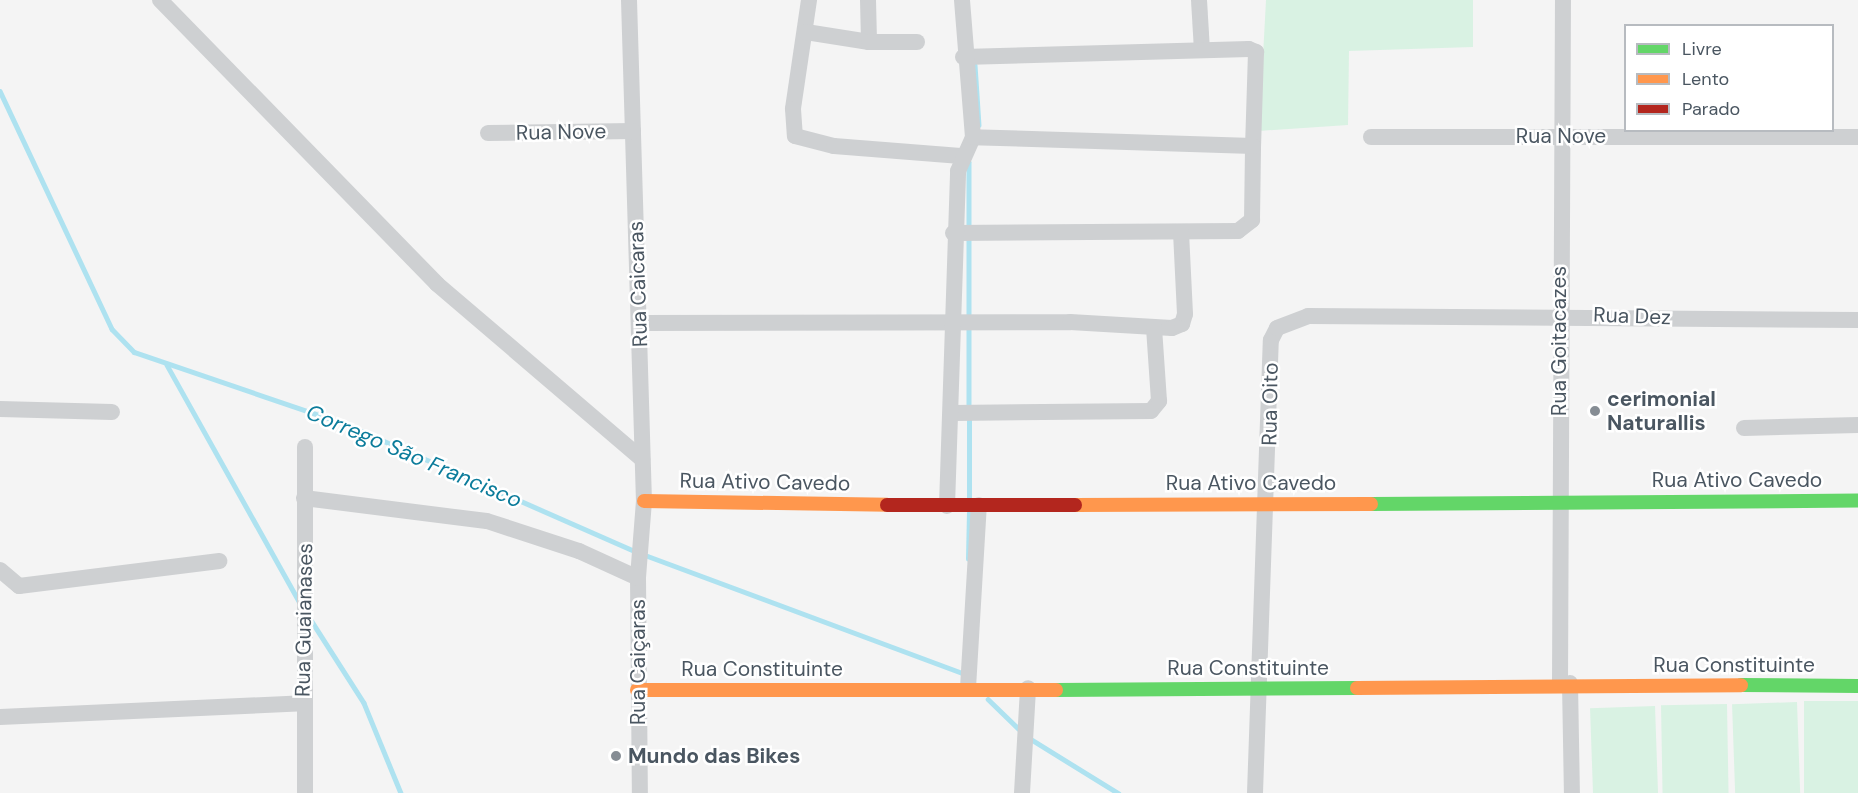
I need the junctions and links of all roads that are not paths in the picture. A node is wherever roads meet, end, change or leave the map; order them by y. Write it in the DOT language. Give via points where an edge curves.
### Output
graph roads {
  1 [pos="160,0"];
  2 [pos="629,0"];
  3 [pos="809,0"];
  4 [pos="868,0"];
  5 [pos="962,0"];
  6 [pos="1199,0"];
  7 [pos="1563,0"];
  8 [pos="806,32"];
  9 [pos="869,42"];
  10 [pos="916,42"];
  11 [pos="1202,50"];
  12 [pos="963,57"];
  13 [pos="633,131"];
  14 [pos="488,133"];
  15 [pos="1559,136"];
  16 [pos="973,137"];
  17 [pos="1371,137"];
  18 [pos="1858,137"];
  19 [pos="1253,146"];
  20 [pos="962,156"];
  21 [pos="1181,232"];
  22 [pos="954,233"];
  23 [pos="1560,314"];
  24 [pos="1858,320"];
  25 [pos="640,323"];
  26 [pos="950,326"];
  27 [pos="1154,327"];
  28 [pos="1271,340"];
  29 [pos="0,409"];
  30 [pos="112,412"];
  31 [pos="953,413"];
  32 [pos="1858,425"];
  33 [pos="1744,428"];
  34 [pos="305,447"];
  35 [pos="642,459"];
  36 [pos="303,498"];
  37 [pos="644,501"];
  38 [pos="1858,501"];
  39 [pos="1560,502"];
  40 [pos="1268,504"];
  41 [pos="979,505"];
  42 [pos="947,506"];
  43 [pos="219,561"];
  44 [pos="0,570"];
  45 [pos="638,573"];
  46 [pos="969,681"];
  47 [pos="1565,683"];
  48 [pos="1858,686"];
  49 [pos="1028,688"];
  50 [pos="637,690"];
  51 [pos="1262,690"];
  52 [pos="303,703"];
  53 [pos="0,717"];
  54 [pos="305,793"];
  55 [pos="640,793"];
  56 [pos="1022,793"];
  57 [pos="1255,793"];
  58 [pos="1572,793"];
  1 -- 35 [label="street" via="437,284"];
  2 -- 13 [label="street, Rua Caicaras"];
  3 -- 8 [label="street"];
  4 -- 9 [label="street"];
  5 -- 12 [label="street"];
  6 -- 11 [label="street"];
  7 -- 15 [label="street, Rua Goitacazes"];
  8 -- 9 [label="street"];
  8 -- 20 [label="street" via="795,136 834,146"];
  9 -- 10 [label="street"];
  11 -- 12 [label="street"];
  11 -- 19 [label="street" via="1256,52"];
  12 -- 16 [label="street" via="973,98"];
  13 -- 14 [label="street, Rua Nove"];
  13 -- 25 [label="street, Rua Caicaras"];
  15 -- 17 [label="street, Rua Nove"];
  15 -- 18 [label="street, Rua Nove"];
  15 -- 23 [label="street, Rua Goitacazes"];
  16 -- 19 [label="street"];
  16 -- 20 [label="street"];
  19 -- 21 [label="street" via="1252,220 1246,229"];
  20 -- 22 [label="street"];
  21 -- 22 [label="street"];
  21 -- 27 [label="street" via="1184,321 1178,327"];
  22 -- 26 [label="street"];
  23 -- 24 [label="street, Rua Dez"];
  23 -- 28 [label="street, Rua Dez" via="1308,316 1285,323"];
  23 -- 39 [label="street, Rua Goitacazes"];
  25 -- 26 [label="street"];
  25 -- 35 [label="street, Rua Caicaras"];
  26 -- 27 [label="street" via="1070,322"];
  26 -- 31 [label="street"];
  27 -- 31 [label="street" via="1159,400 1151,411"];
  28 -- 40 [label="street, Rua Oito"];
  29 -- 30 [label="street"];
  31 -- 42 [label="street"];
  32 -- 33 [label="street"];
  34 -- 36 [label="street, Rua Guaianases"];
  35 -- 37 [label="street, Rua Caicaras"];
  36 -- 45 [label="street" via="487,521"];
  36 -- 52 [label="street, Rua Guaianases"];
  37 -- 42 [label="street, Rua Ativo Cavedo"];
  37 -- 45 [label="street, Rua Caicaras"];
  38 -- 39 [label="street, Rua Ativo Cavedo"];
  39 -- 40 [label="street, Rua Ativo Cavedo"];
  39 -- 47 [label="street, Rua Goitacazes"];
  40 -- 41 [label="street, Rua Ativo Cavedo"];
  40 -- 51 [label="street, Rua Oito"];
  41 -- 42 [label="street, Rua Ativo Cavedo"];
  41 -- 46 [label="street"];
  43 -- 44 [label="street" via="19,586"];
  45 -- 50 [label="street, Rua Caiçaras"];
  46 -- 49 [label="street, Rua Constituinte"];
  46 -- 50 [label="street, Rua Constituinte"];
  47 -- 48 [label="street, Rua Constituinte"];
  47 -- 51 [label="street, Rua Constituinte"];
  47 -- 58 [label="street, Rua Goitacazes"];
  49 -- 51 [label="street, Rua Constituinte"];
  49 -- 56 [label="street"];
  50 -- 55 [label="street, Rua Caiçaras"];
  51 -- 57 [label="street, Rua Oito"];
  52 -- 53 [label="street"];
  52 -- 54 [label="street, Rua Guaianases"];
}
